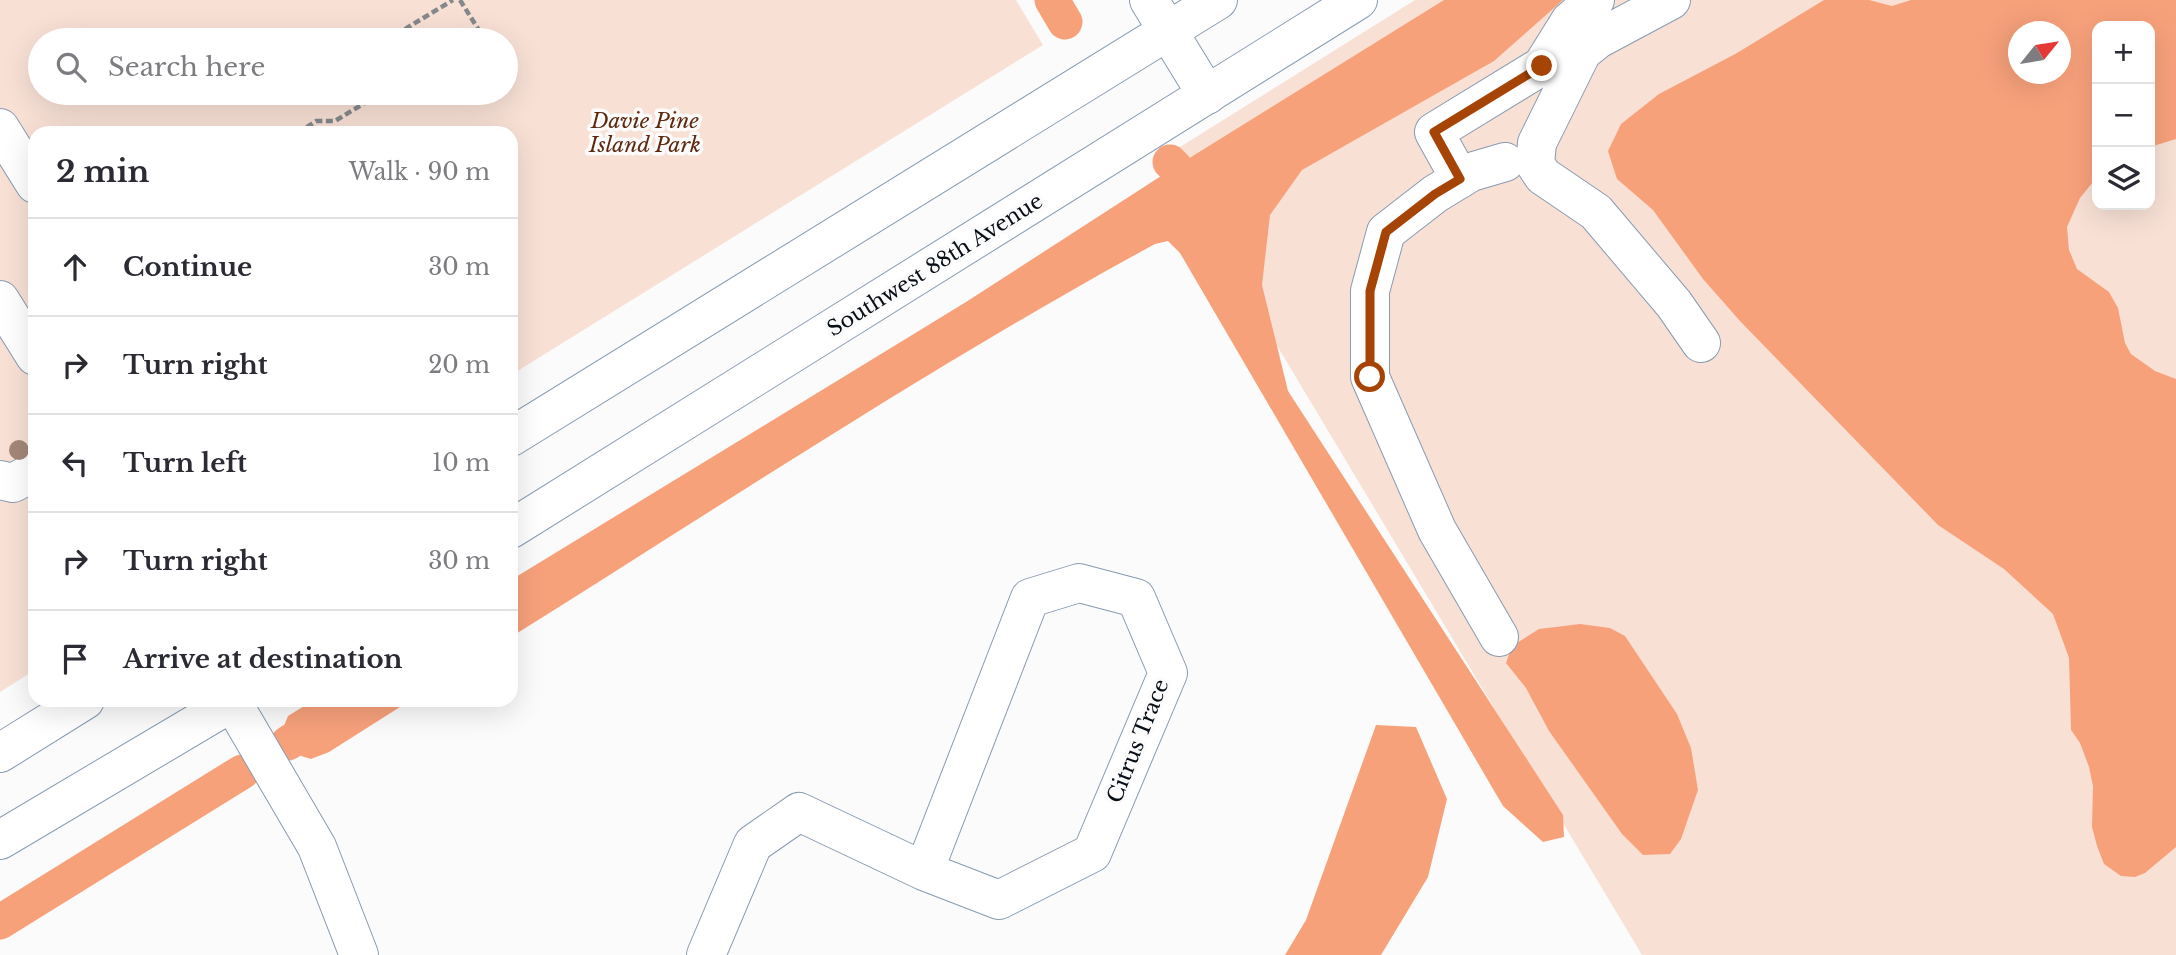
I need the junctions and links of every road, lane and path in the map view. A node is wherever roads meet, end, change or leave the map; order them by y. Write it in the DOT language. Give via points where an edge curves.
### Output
graph roads {
  1 [pos="453,0"];
  2 [pos="460,0"];
  3 [pos="1218,0"];
  4 [pos="1358,0"];
  5 [pos="1595,0"];
  6 [pos="1671,0"];
  7 [pos="1158,16"];
  8 [pos="407,28"];
  9 [pos="478,28"];
  10 [pos="1208,95"];
  11 [pos="361,105"];
  12 [pos="308,126"];
  13 [pos="0,128"];
  14 [pos="1506,162"];
  15 [pos="28,173"];
  16 [pos="1460,179"];
  17 [pos="0,300"];
  18 [pos="1701,343"];
  19 [pos="28,345"];
  20 [pos="518,432"];
  21 [pos="28,475"];
  22 [pos="0,480"];
  23 [pos="518,525"];
  24 [pos="1499,637"];
  25 [pos="74,707"];
  26 [pos="223,707"];
  27 [pos="236,707"];
  28 [pos="0,753"];
  29 [pos="0,840"];
  30 [pos="923,871"];
  31 [pos="359,955"];
  32 [pos="706,955"];
  1 -- 8 [label="path"];
  2 -- 9 [label="path"];
  3 -- 7 [label="main road"];
  4 -- 10 [label="main road, Southwest 88th Avenue"];
  5 -- 16 [label="main road" via="1570,21 1542,66 1434,132"];
  6 -- 18 [label="main road" via="1582,52 1537,143 1535,164 1543,176 1596,212 1674,303"];
  7 -- 10 [label="main road"];
  7 -- 20 [label="main road"];
  10 -- 23 [label="main road, Southwest 88th Avenue"];
  11 -- 12 [label="path" via="335,121 316,121"];
  13 -- 15 [label="main road"];
  14 -- 16 [label="main road"];
  16 -- 24 [label="main road" via="1386,232 1370,291 1370,377 1437,530"];
  17 -- 19 [label="main road"];
  21 -- 22 [label="main road" via="13,484"];
  25 -- 28 [label="main road"];
  26 -- 29 [label="main road"];
  27 -- 31 [label="main road" via="317,847"];
  30 -- 30 [label="main road, Citrus Trace" via="999,900 1092,853 1168,673 1136,598 1079,583 1030,598"];
  30 -- 32 [label="main road, Citrus Trace" via="799,812 753,844"];
}
